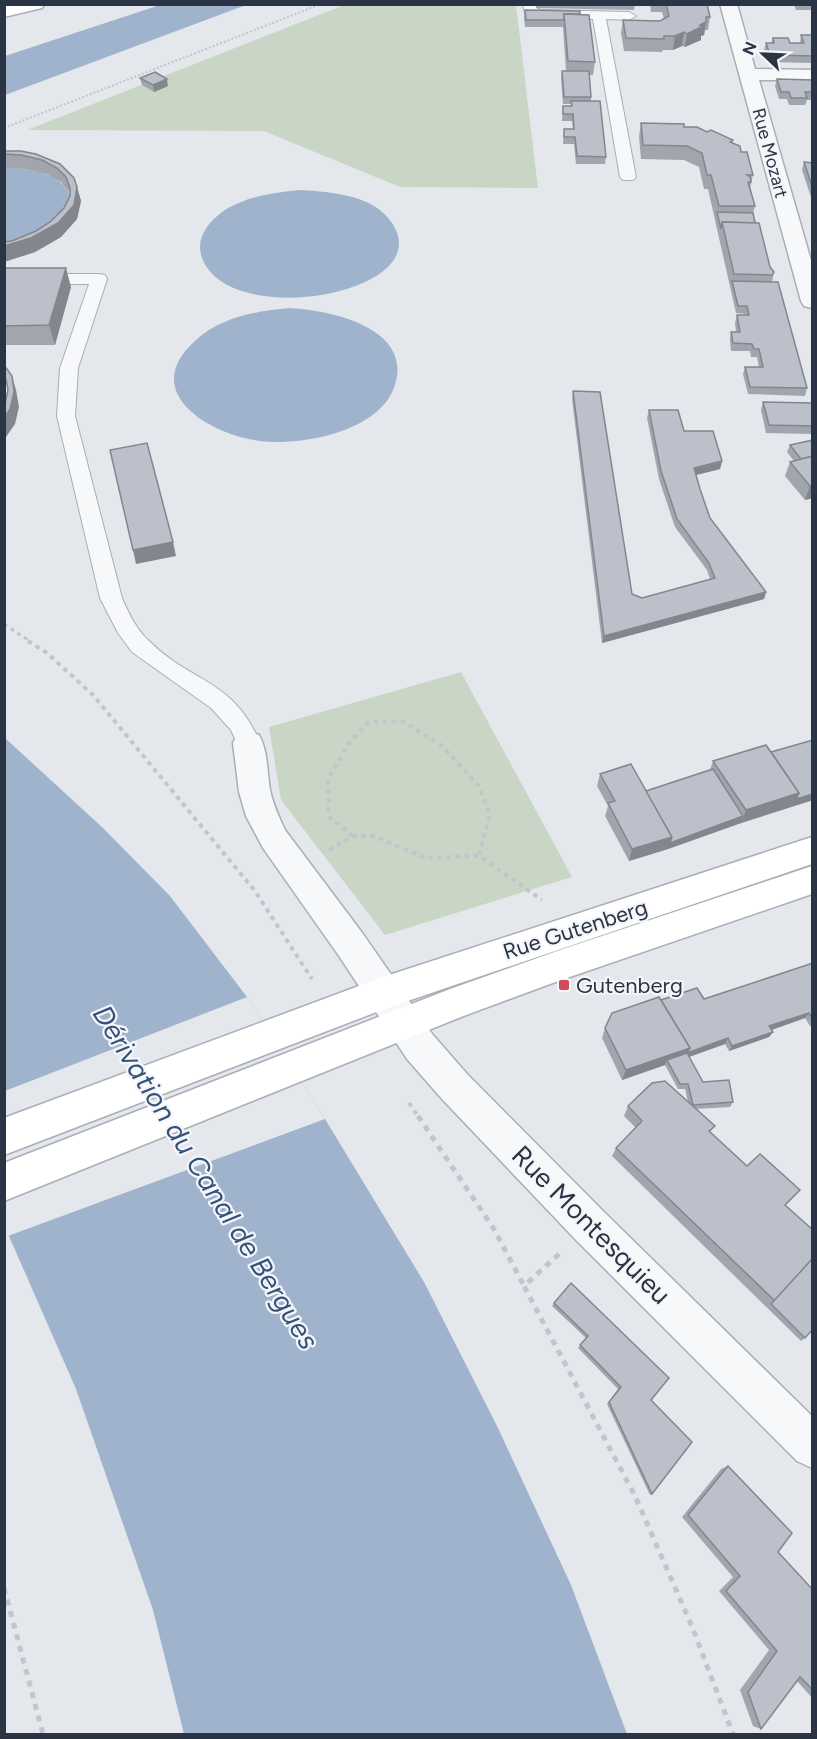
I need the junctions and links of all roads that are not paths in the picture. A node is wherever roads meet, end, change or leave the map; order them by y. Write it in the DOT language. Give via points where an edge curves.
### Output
graph roads {
  1 [pos="36,4"];
  2 [pos="529,4"];
  3 [pos="728,4"];
  4 [pos="4,12"];
  5 [pos="599,15"];
  6 [pos="629,16"];
  7 [pos="748,74"];
  8 [pos="813,75"];
  9 [pos="628,177"];
  10 [pos="805,254"];
  11 [pos="4,279"];
  12 [pos="813,302"];
  13 [pos="248,743"];
  14 [pos="813,851"];
  15 [pos="813,880"];
  16 [pos="393,1008"];
  17 [pos="4,1137"];
  18 [pos="4,1182"];
  19 [pos="813,1446"];
  1 -- 4 [label="street"];
  2 -- 5 [label="lane" via="530,10 539,14"];
  3 -- 7 [label="street, Rue Mozart"];
  5 -- 6 [label="lane"];
  5 -- 9 [label="lane"];
  7 -- 8 [label="street"];
  7 -- 10 [label="street, Rue Mozart"];
  10 -- 12 [label="street, Rue Mozart"];
  11 -- 13 [label="lane" via="99,279 69,368 66,416 111,598 131,637 146,652 225,707 244,730"];
  13 -- 16 [label="street, Rue Montesquieu" via="255,792 274,839"];
  14 -- 16 [label="street, Rue Gutenberg" via="578,928"];
  15 -- 16 [label="street, Rue Gutenberg" via="560,965"];
  16 -- 17 [label="street, Rue Gutenberg" via="338,1009"];
  16 -- 18 [label="street, Rue Gutenberg" via="363,1040"];
  16 -- 19 [label="street, Rue Montesquieu" via="455,1087"];
}
